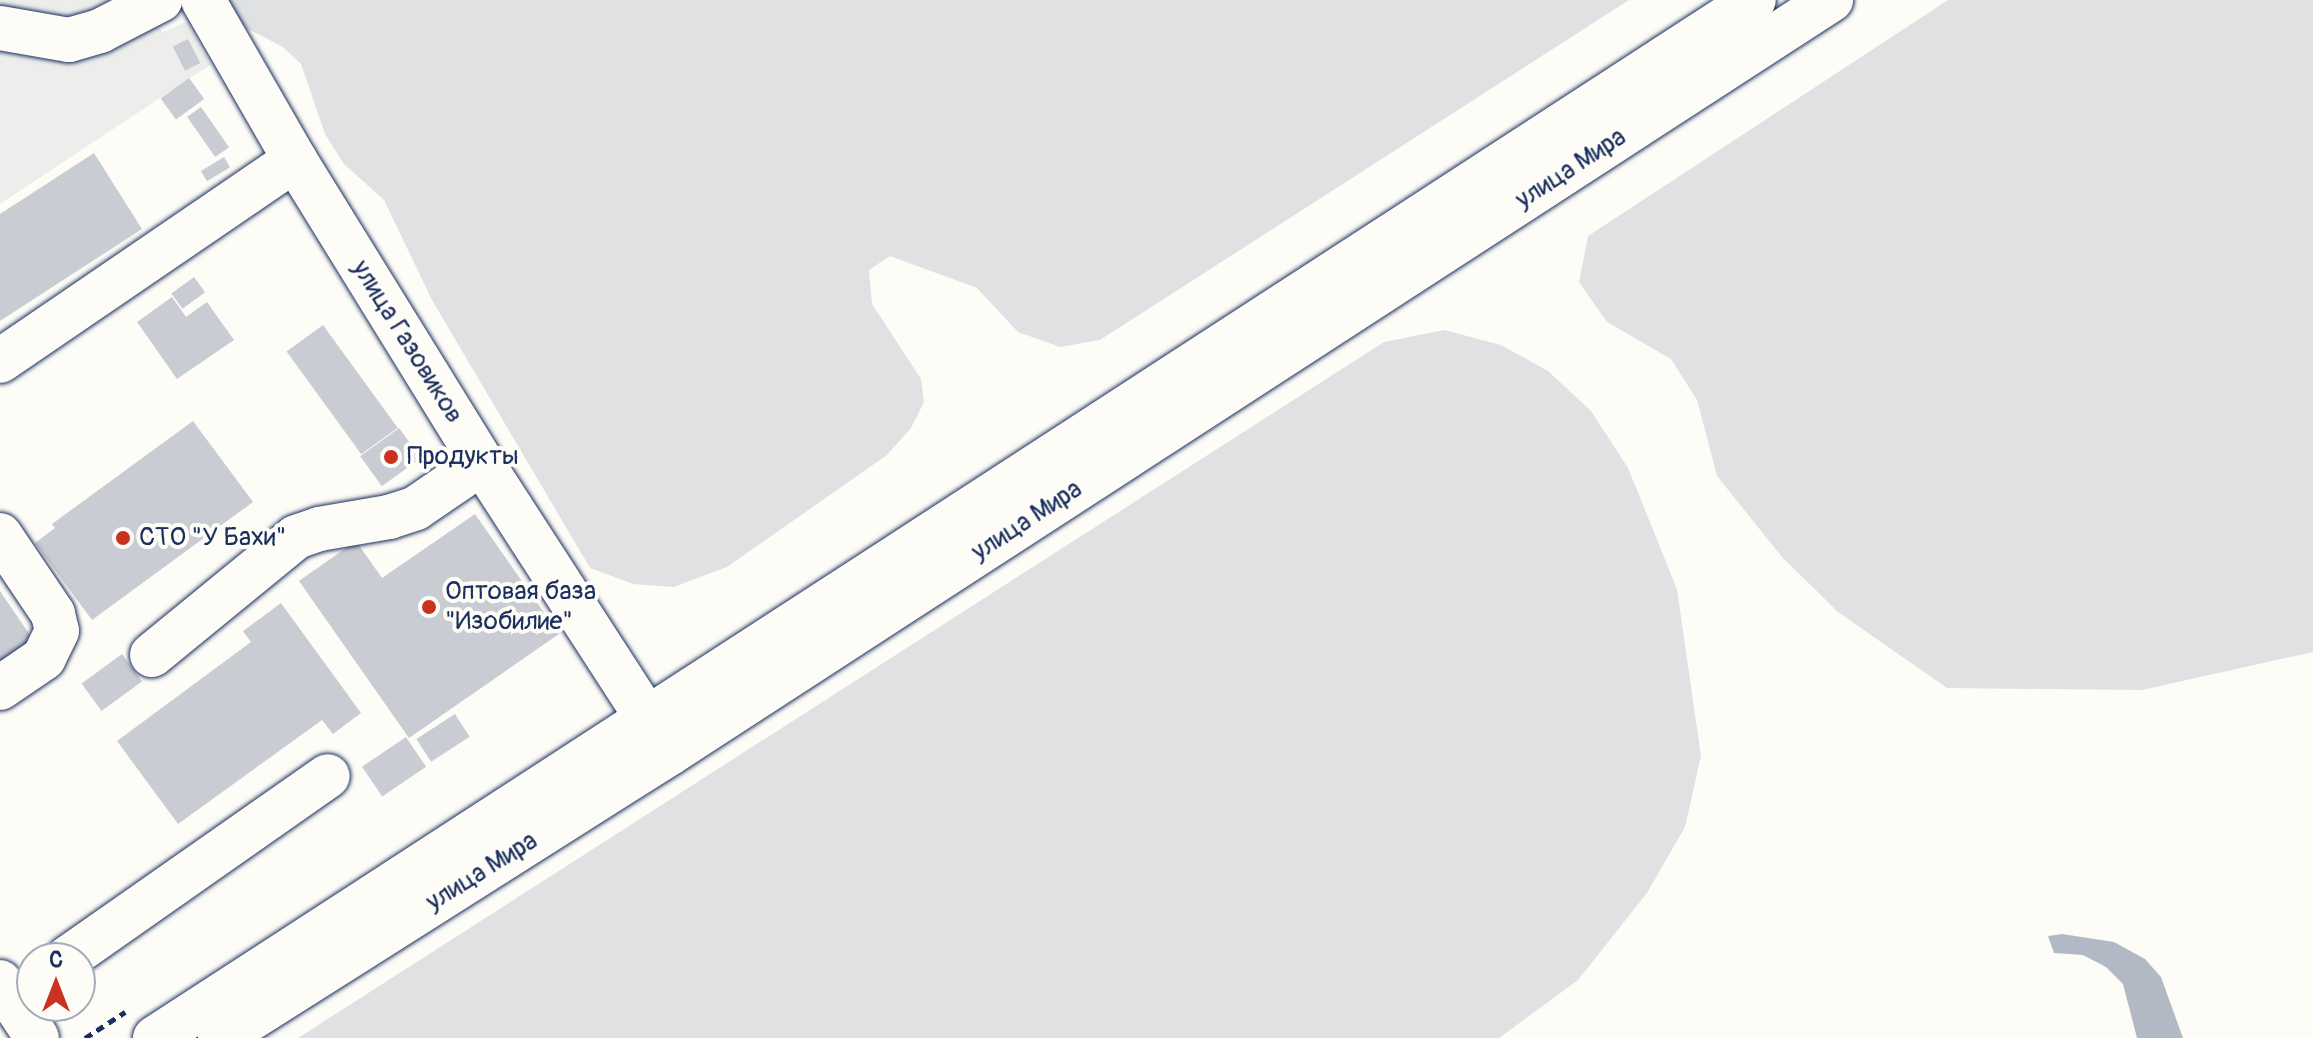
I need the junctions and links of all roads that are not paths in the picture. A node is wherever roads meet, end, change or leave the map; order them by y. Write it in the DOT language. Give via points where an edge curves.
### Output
graph roads {
  1 [pos="160,0"];
  2 [pos="203,0"];
  3 [pos="1754,0"];
  4 [pos="1831,0"];
  5 [pos="0,28"];
  6 [pos="295,160"];
  7 [pos="0,361"];
  8 [pos="482,463"];
  9 [pos="0,535"];
  10 [pos="152,655"];
  11 [pos="0,688"];
  12 [pos="658,735"];
  13 [pos="328,776"];
  14 [pos="91,942"];
  15 [pos="155,1038"];
  16 [pos="220,1038"];
  1 -- 5 [label="main road" via="100,31 69,40"];
  2 -- 6 [label="main road, улица Газовиков"];
  3 -- 12 [label="main road, улица Мира"];
  4 -- 12 [label="main road, улица Мира"];
  6 -- 7 [label="main road"];
  6 -- 8 [label="main road, улица Газовиков"];
  8 -- 10 [label="main road" via="416,508 296,537"];
  8 -- 12 [label="main road, улица Газовиков"];
  9 -- 11 [label="main road" via="53,614 57,631 44,658"];
  12 -- 15 [label="main road, улица Мира"];
  12 -- 16 [label="main road, улица Мира"];
  13 -- 14 [label="main road"];
}
